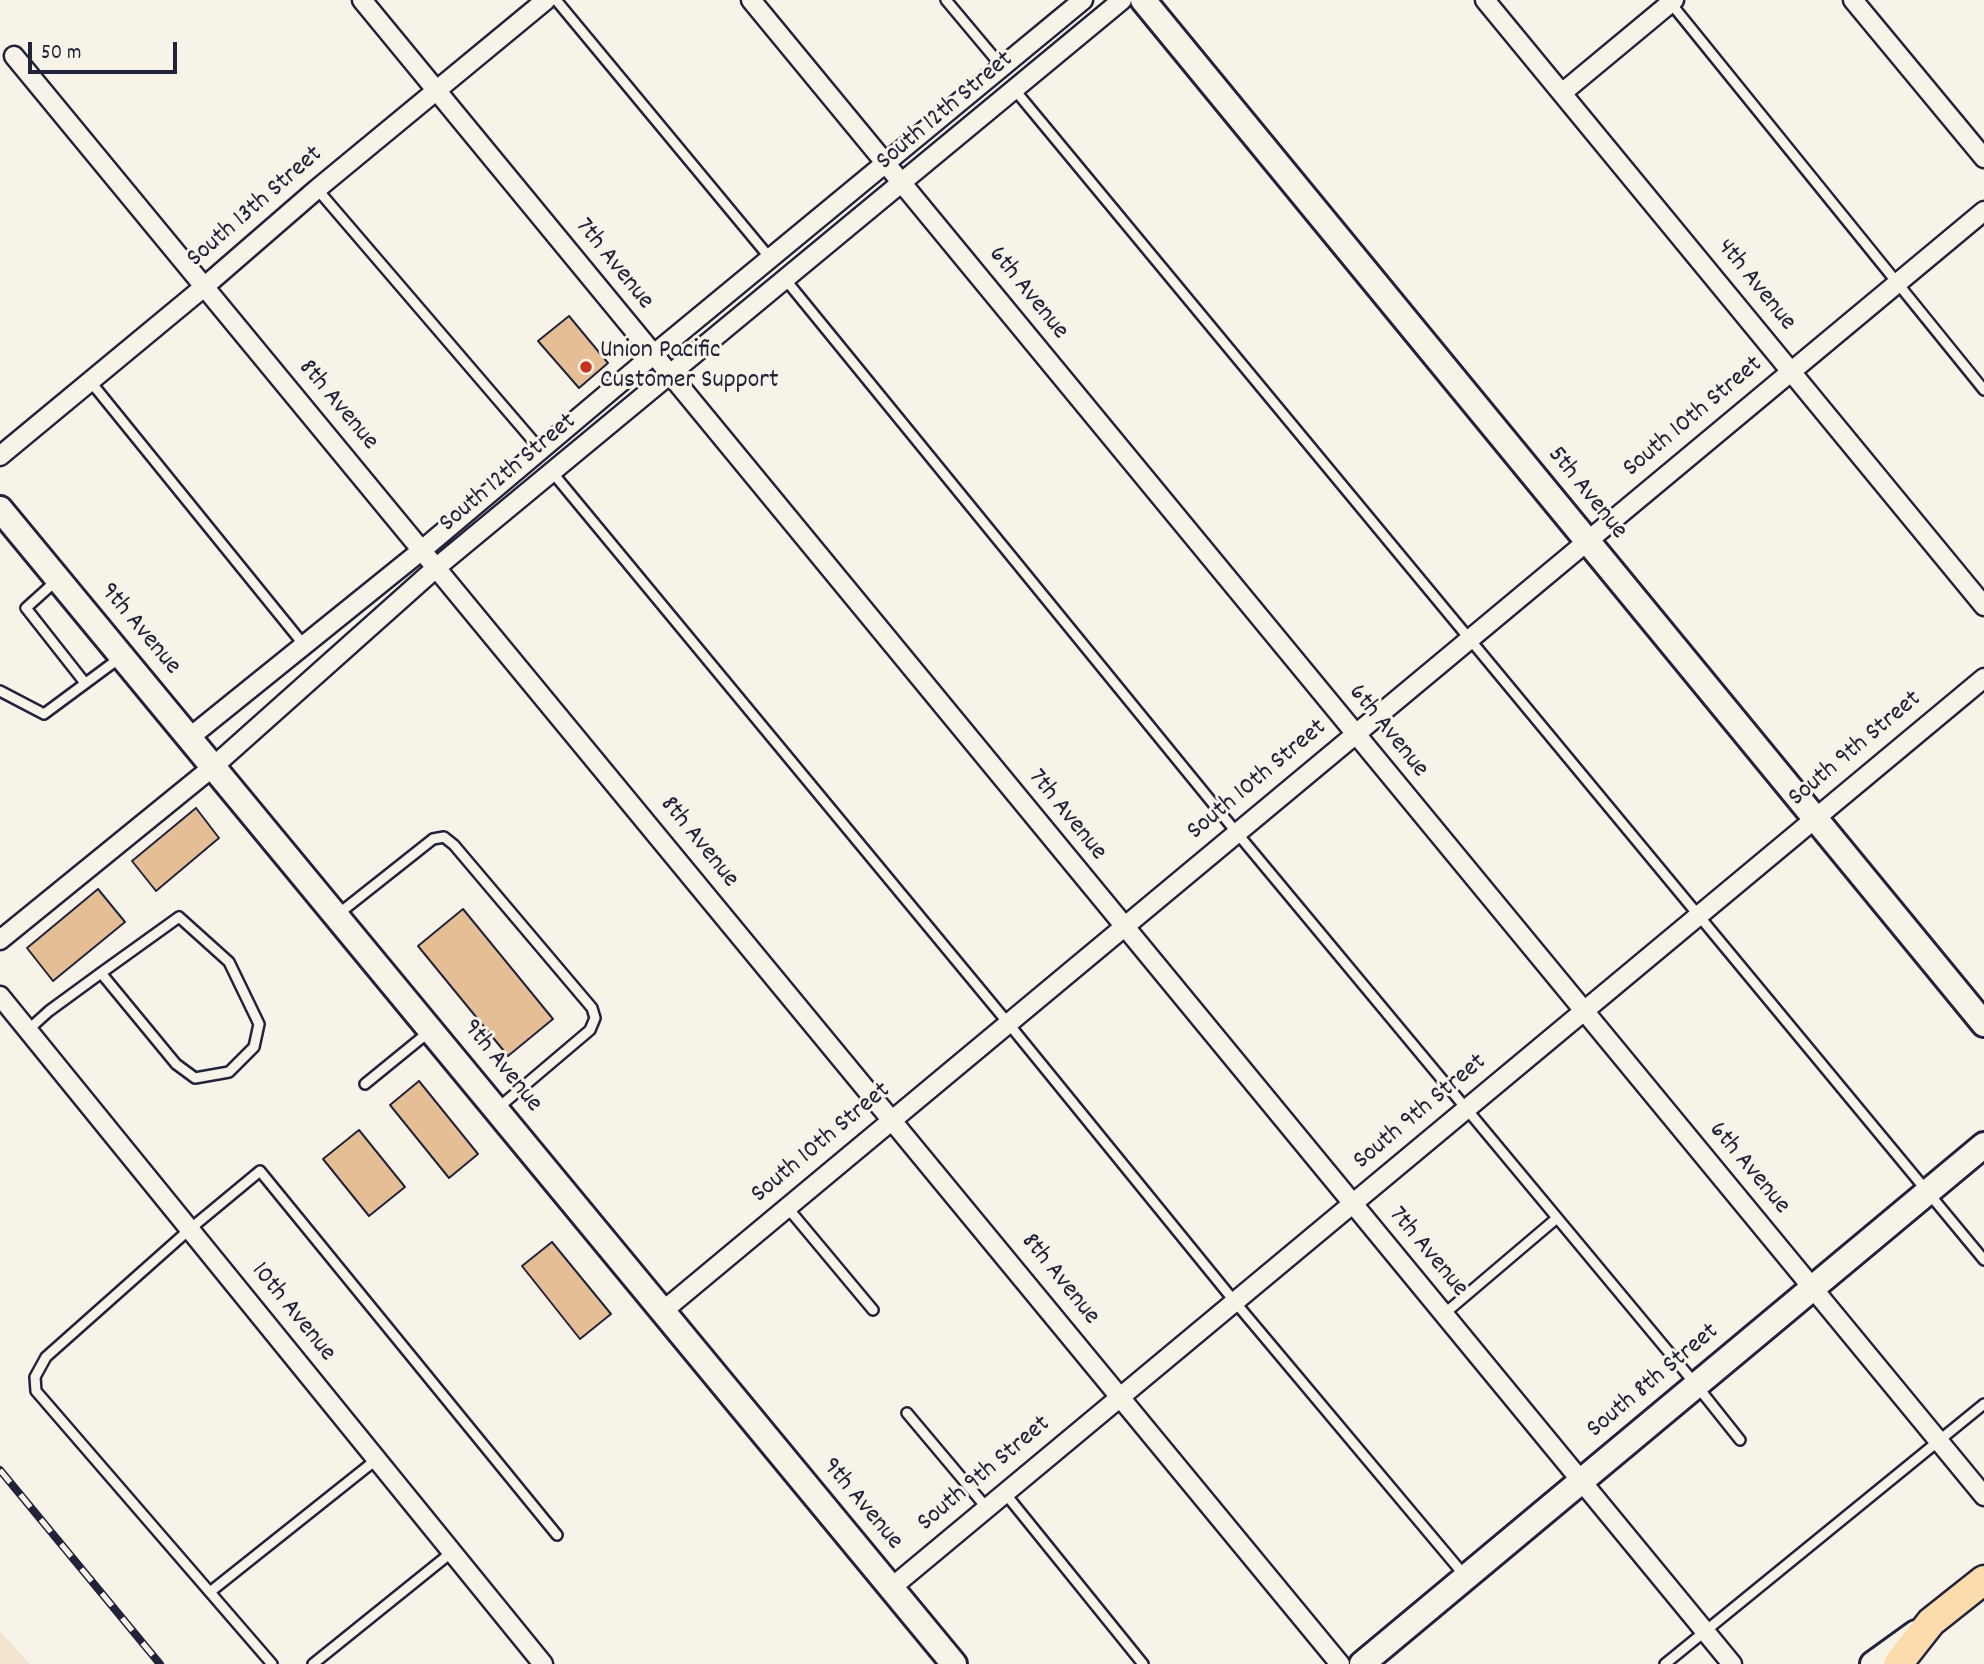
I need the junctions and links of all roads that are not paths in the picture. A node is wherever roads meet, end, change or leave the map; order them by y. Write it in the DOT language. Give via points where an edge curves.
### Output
graph roads {
  1 [pos="362,0"];
  2 [pos="546,0"];
  3 [pos="556,0"];
  4 [pos="751,0"];
  5 [pos="946,0"];
  6 [pos="1083,0"];
  7 [pos="1122,0"];
  8 [pos="1143,0"];
  9 [pos="1485,0"];
  10 [pos="1853,0"];
  11 [pos="1671,1"];
  12 [pos="14,56"];
  13 [pos="1003,68"];
  14 [pos="1014,89"];
  15 [pos="436,90"];
  16 [pos="1562,93"];
  17 [pos="1984,158"];
  18 [pos="885,163"];
  19 [pos="901,183"];
  20 [pos="317,189"];
  21 [pos="1984,211"];
  22 [pos="770,258"];
  23 [pos="785,279"];
  24 [pos="1896,284"];
  25 [pos="204,287"];
  26 [pos="653,355"];
  27 [pos="1791,372"];
  28 [pos="670,375"];
  29 [pos="90,381"];
  30 [pos="1984,390"];
  31 [pos="540,449"];
  32 [pos="0,456"];
  33 [pos="552,472"];
  34 [pos="0,509"];
  35 [pos="1586,541"];
  36 [pos="422,550"];
  37 [pos="438,567"];
  38 [pos="58,579"];
  39 [pos="1984,606"];
  40 [pos="1469,639"];
  41 [pos="304,645"];
  42 [pos="122,656"];
  43 [pos="1984,678"];
  44 [pos="85,683"];
  45 [pos="0,691"];
  46 [pos="1355,734"];
  47 [pos="189,738"];
  48 [pos="214,766"];
  49 [pos="1814,819"];
  50 [pos="1237,833"];
  51 [pos="337,915"];
  52 [pos="1698,917"];
  53 [pos="1124,927"];
  54 [pos="0,940"];
  55 [pos="102,973"];
  56 [pos="0,996"];
  57 [pos="1584,1012"];
  58 [pos="1008,1023"];
  59 [pos="1984,1024"];
  60 [pos="28,1030"];
  61 [pos="431,1030"];
  62 [pos="365,1084"];
  63 [pos="496,1109"];
  64 [pos="1466,1109"];
  65 [pos="892,1120"];
  66 [pos="1984,1146"];
  67 [pos="1927,1193"];
  68 [pos="1353,1204"];
  69 [pos="787,1207"];
  70 [pos="1557,1218"];
  71 [pos="190,1229"];
  72 [pos="1984,1259"];
  73 [pos="1813,1289"];
  74 [pos="1235,1302"];
  75 [pos="873,1310"];
  76 [pos="663,1311"];
  77 [pos="1444,1314"];
  78 [pos="1697,1386"];
  79 [pos="1121,1397"];
  80 [pos="1984,1404"];
  81 [pos="907,1413"];
  82 [pos="1740,1440"];
  83 [pos="1939,1442"];
  84 [pos="377,1459"];
  85 [pos="1581,1481"];
  86 [pos="1004,1492"];
  87 [pos="1984,1496"];
  88 [pos="986,1507"];
  89 [pos="557,1535"];
  90 [pos="452,1552"];
  91 [pos="1466,1577"];
  92 [pos="1984,1580"];
  93 [pos="891,1588"];
  94 [pos="210,1592"];
  95 [pos="1931,1622"];
  96 [pos="1705,1631"];
  97 [pos="272,1664"];
  98 [pos="313,1664"];
  99 [pos="543,1664"];
  100 [pos="954,1664"];
  101 [pos="1143,1664"];
  102 [pos="1340,1664"];
  103 [pos="1362,1664"];
  104 [pos="1665,1664"];
  105 [pos="1732,1664"];
  106 [pos="1873,1664"];
  107 [pos="1898,1664"];
  1 -- 15 [label="street, 7th Avenue"];
  2 -- 15 [label="street, South 13th Street"];
  3 -- 22 [label="lane"];
  4 -- 18 [label="street, 6th Avenue"];
  5 -- 13 [label="lane"];
  6 -- 13 [label="street, South 12th Street"];
  7 -- 14 [label="street, South 12th Street"];
  8 -- 35 [label="street, 5th Avenue"];
  9 -- 16 [label="street, 4th Avenue"];
  10 -- 17 [label="street"];
  11 -- 16 [label="street"];
  11 -- 24 [label="lane"];
  12 -- 25 [label="street, 8th Avenue"];
  13 -- 18 [label="street, South 12th Street"];
  14 -- 19 [label="street, South 12th Street"];
  14 -- 40 [label="lane"];
  15 -- 20 [label="street, South 13th Street"];
  15 -- 26 [label="street, 7th Avenue"];
  16 -- 27 [label="street, 4th Avenue"];
  18 -- 19 [label="street, 6th Avenue"];
  18 -- 22 [label="street, South 12th Street"];
  19 -- 23 [label="street, South 12th Street"];
  19 -- 46 [label="street, 6th Avenue"];
  20 -- 25 [label="street, South 13th Street"];
  20 -- 31 [label="lane"];
  21 -- 24 [label="street, South 10th Street"];
  22 -- 26 [label="street, South 12th Street"];
  23 -- 28 [label="street, South 12th Street"];
  23 -- 50 [label="lane"];
  24 -- 27 [label="street, South 10th Street"];
  24 -- 30 [label="lane"];
  25 -- 29 [label="street, South 13th Street"];
  25 -- 36 [label="street, 8th Avenue"];
  26 -- 28 [label="street, 7th Avenue"];
  26 -- 31 [label="street, South 12th Street"];
  27 -- 35 [label="street, South 10th Street"];
  27 -- 39 [label="street, 4th Avenue"];
  28 -- 33 [label="street, South 12th Street"];
  28 -- 53 [label="street, 7th Avenue"];
  29 -- 32 [label="street, South 13th Street"];
  29 -- 41 [label="lane"];
  31 -- 36 [label="street, South 12th Street"];
  33 -- 37 [label="street, South 12th Street"];
  33 -- 58 [label="lane"];
  34 -- 38 [label="street, 9th Avenue"];
  35 -- 40 [label="street, South 10th Street"];
  35 -- 49 [label="street, 5th Avenue"];
  36 -- 37 [label="street, 8th Avenue"];
  36 -- 41 [label="street, South 12th Street"];
  37 -- 48 [label="street, South 12th Street"];
  37 -- 65 [label="street, 8th Avenue"];
  38 -- 42 [label="street, 9th Avenue"];
  38 -- 44 [label="lane" via="26,608"];
  40 -- 46 [label="street, South 10th Street"];
  40 -- 52 [label="lane"];
  41 -- 47 [label="street, South 12th Street"];
  42 -- 44 [label="lane"];
  42 -- 47 [label="street, 9th Avenue"];
  43 -- 49 [label="street, South 9th Street"];
  44 -- 45 [label="lane" via="44,714"];
  46 -- 50 [label="street, South 10th Street"];
  46 -- 57 [label="street, 6th Avenue"];
  47 -- 48 [label="street, 9th Avenue"];
  48 -- 51 [label="street, 9th Avenue"];
  48 -- 54 [label="street, South 12th Street"];
  49 -- 52 [label="street, South 9th Street"];
  49 -- 59 [label="street, 5th Avenue"];
  50 -- 53 [label="street, South 10th Street"];
  50 -- 64 [label="lane"];
  51 -- 61 [label="street, 9th Avenue"];
  51 -- 63 [label="lane" via="433,839 444,837 592,1008 595,1018 590,1030"];
  52 -- 57 [label="street, South 9th Street"];
  52 -- 67 [label="lane"];
  53 -- 58 [label="street, South 10th Street"];
  53 -- 68 [label="street, 7th Avenue"];
  55 -- 55 [label="lane" via="179,917 229,962 259,1024 254,1047 229,1072 195,1078 176,1064"];
  55 -- 60 [label="lane"];
  56 -- 60 [label="street, 10th Avenue"];
  57 -- 64 [label="street, South 9th Street"];
  57 -- 73 [label="street, 6th Avenue"];
  58 -- 65 [label="street, South 10th Street"];
  58 -- 74 [label="lane"];
  60 -- 71 [label="street, 10th Avenue"];
  61 -- 62 [label="lane"];
  61 -- 63 [label="street, 9th Avenue"];
  63 -- 76 [label="street, 9th Avenue"];
  64 -- 68 [label="street, South 9th Street"];
  64 -- 70 [label="lane"];
  65 -- 69 [label="street, South 10th Street"];
  65 -- 79 [label="street, 8th Avenue"];
  66 -- 67 [label="street, South 8th Street"];
  67 -- 72 [label="lane"];
  67 -- 73 [label="street, South 8th Street"];
  68 -- 74 [label="street, South 9th Street"];
  68 -- 77 [label="street, 7th Avenue"];
  69 -- 75 [label="lane"];
  69 -- 76 [label="street, South 10th Street"];
  70 -- 77 [label="lane"];
  70 -- 78 [label="lane"];
  71 -- 84 [label="street, 10th Avenue"];
  71 -- 89 [label="lane" via="260,1171"];
  71 -- 94 [label="lane" via="47,1357 35,1377 36,1391"];
  73 -- 78 [label="street, South 8th Street"];
  73 -- 83 [label="street, 6th Avenue"];
  74 -- 79 [label="street, South 9th Street"];
  74 -- 91 [label="lane"];
  76 -- 93 [label="street, 9th Avenue"];
  77 -- 85 [label="street, 7th Avenue"];
  78 -- 82 [label="lane"];
  78 -- 85 [label="street, South 8th Street"];
  79 -- 86 [label="street, South 9th Street"];
  79 -- 102 [label="street, 8th Avenue"];
  80 -- 83 [label="lane"];
  81 -- 88 [label="lane"];
  83 -- 87 [label="street, 6th Avenue"];
  83 -- 96 [label="lane"];
  84 -- 90 [label="street, 10th Avenue"];
  84 -- 94 [label="lane"];
  85 -- 91 [label="street, South 8th Street"];
  85 -- 96 [label="street, 7th Avenue"];
  86 -- 88 [label="street, South 9th Street"];
  86 -- 101 [label="lane"];
  88 -- 93 [label="street, South 9th Street"];
  90 -- 98 [label="lane"];
  90 -- 99 [label="street, 10th Avenue"];
  91 -- 103 [label="street, South 8th Street"];
  92 -- 95 [label="main road"];
  93 -- 100 [label="street, 9th Avenue"];
  94 -- 97 [label="lane"];
  95 -- 106 [label="street"];
  95 -- 107 [label="main road"];
  96 -- 104 [label="lane"];
  96 -- 105 [label="street, 7th Avenue"];
}
